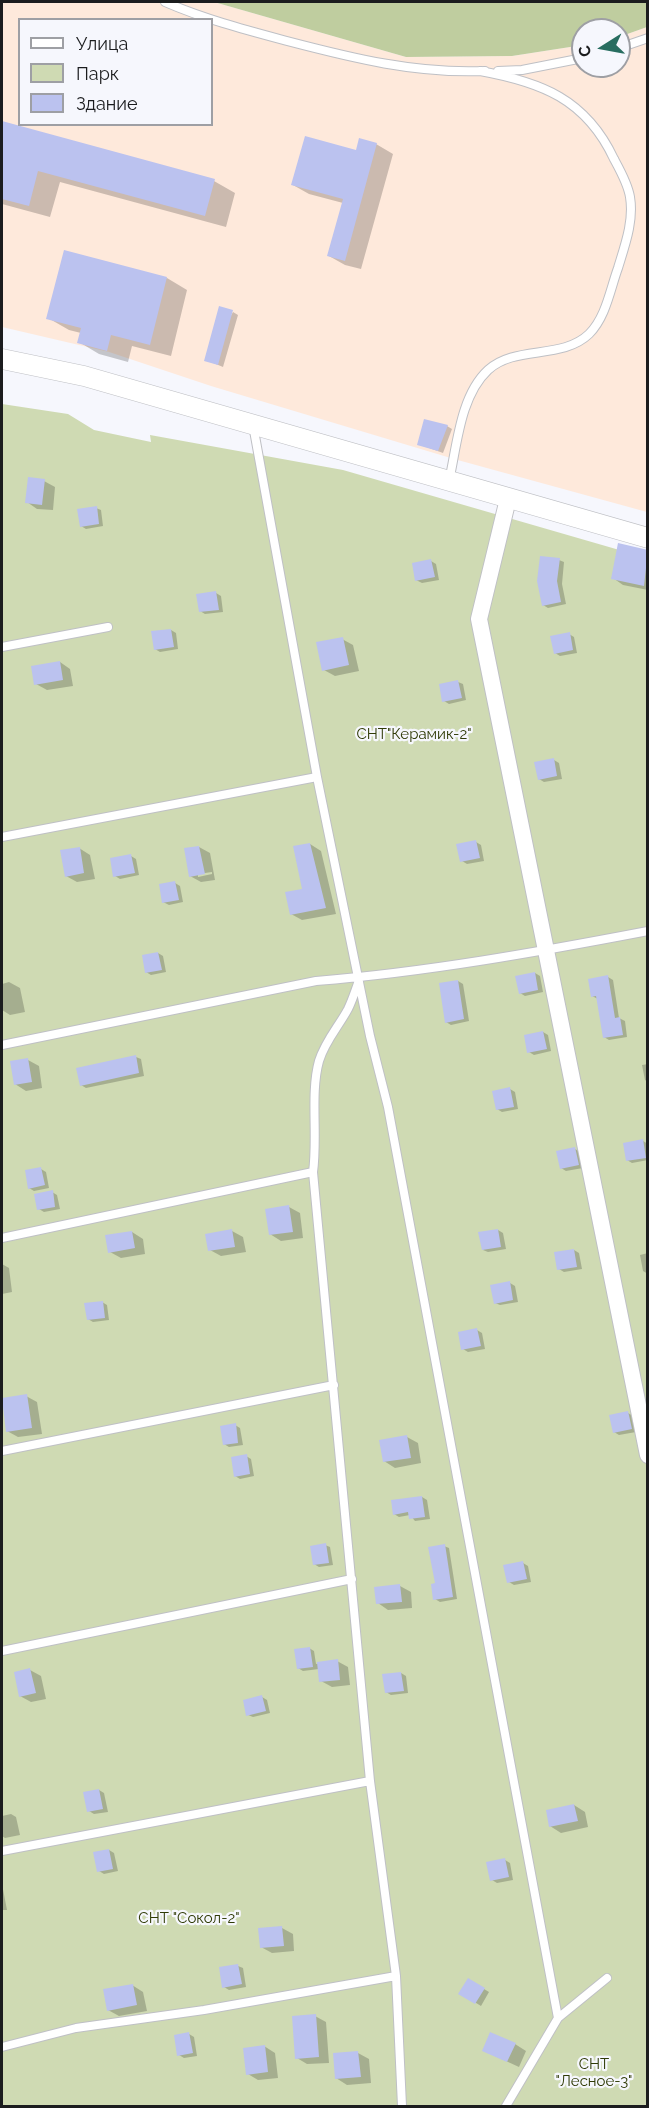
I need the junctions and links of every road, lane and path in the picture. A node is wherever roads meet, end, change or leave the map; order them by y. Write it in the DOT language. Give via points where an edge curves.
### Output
graph roads {
  1 [pos="165,2"];
  2 [pos="211,18"];
  3 [pos="213,19"];
  4 [pos="648,39"];
  5 [pos="631,44"];
  6 [pos="571,60"];
  7 [pos="480,71"];
  8 [pos="2,359"];
  9 [pos="253,424"];
  10 [pos="448,482"];
  11 [pos="508,500"];
  12 [pos="648,538"];
  13 [pos="108,627"];
  14 [pos="2,647"];
  15 [pos="317,777"];
  16 [pos="2,837"];
  17 [pos="648,931"];
  18 [pos="545,951"];
  19 [pos="360,978"];
  20 [pos="2,1045"];
  21 [pos="313,1172"];
  22 [pos="2,1238"];
  23 [pos="334,1385"];
  24 [pos="2,1451"];
  25 [pos="648,1455"];
  26 [pos="352,1579"];
  27 [pos="2,1651"];
  28 [pos="370,1781"];
  29 [pos="2,1851"];
  30 [pos="396,1976"];
  31 [pos="607,1977"];
  32 [pos="558,2018"];
  33 [pos="2,2047"];
  34 [pos="402,2106"];
  35 [pos="506,2106"];
  1 -- 2 [label="lane"];
  3 -- 7 [label="lane" via="362,60 404,68"];
  4 -- 5 [label="lane"];
  6 -- 7 [label="lane" via="522,70"];
  7 -- 10 [label="lane" via="534,84 558,95 593,124 623,177 630,196 630,222 601,318 591,332 581,342 567,347 507,359 489,369 475,386"];
  8 -- 9 [label="street" via="84,376"];
  9 -- 10 [label="street"];
  9 -- 15 [label="lane"];
  10 -- 11 [label="street"];
  11 -- 12 [label="street"];
  11 -- 18 [label="street" via="479,619"];
  13 -- 14 [label="lane"];
  15 -- 16 [label="lane"];
  15 -- 19 [label="lane"];
  17 -- 18 [label="lane"];
  18 -- 19 [label="lane"];
  18 -- 25 [label="street"];
  19 -- 20 [label="lane" via="316,981"];
  19 -- 21 [label="lane" via="320,1060"];
  19 -- 32 [label="lane" via="390,1119"];
  21 -- 22 [label="lane"];
  21 -- 23 [label="lane"];
  23 -- 24 [label="lane"];
  23 -- 26 [label="lane"];
  26 -- 27 [label="lane"];
  26 -- 28 [label="lane"];
  28 -- 29 [label="lane"];
  28 -- 30 [label="lane"];
  30 -- 33 [label="lane" via="76,2028"];
  30 -- 34 [label="lane"];
  31 -- 32 [label="lane"];
  32 -- 35 [label="lane"];
}
